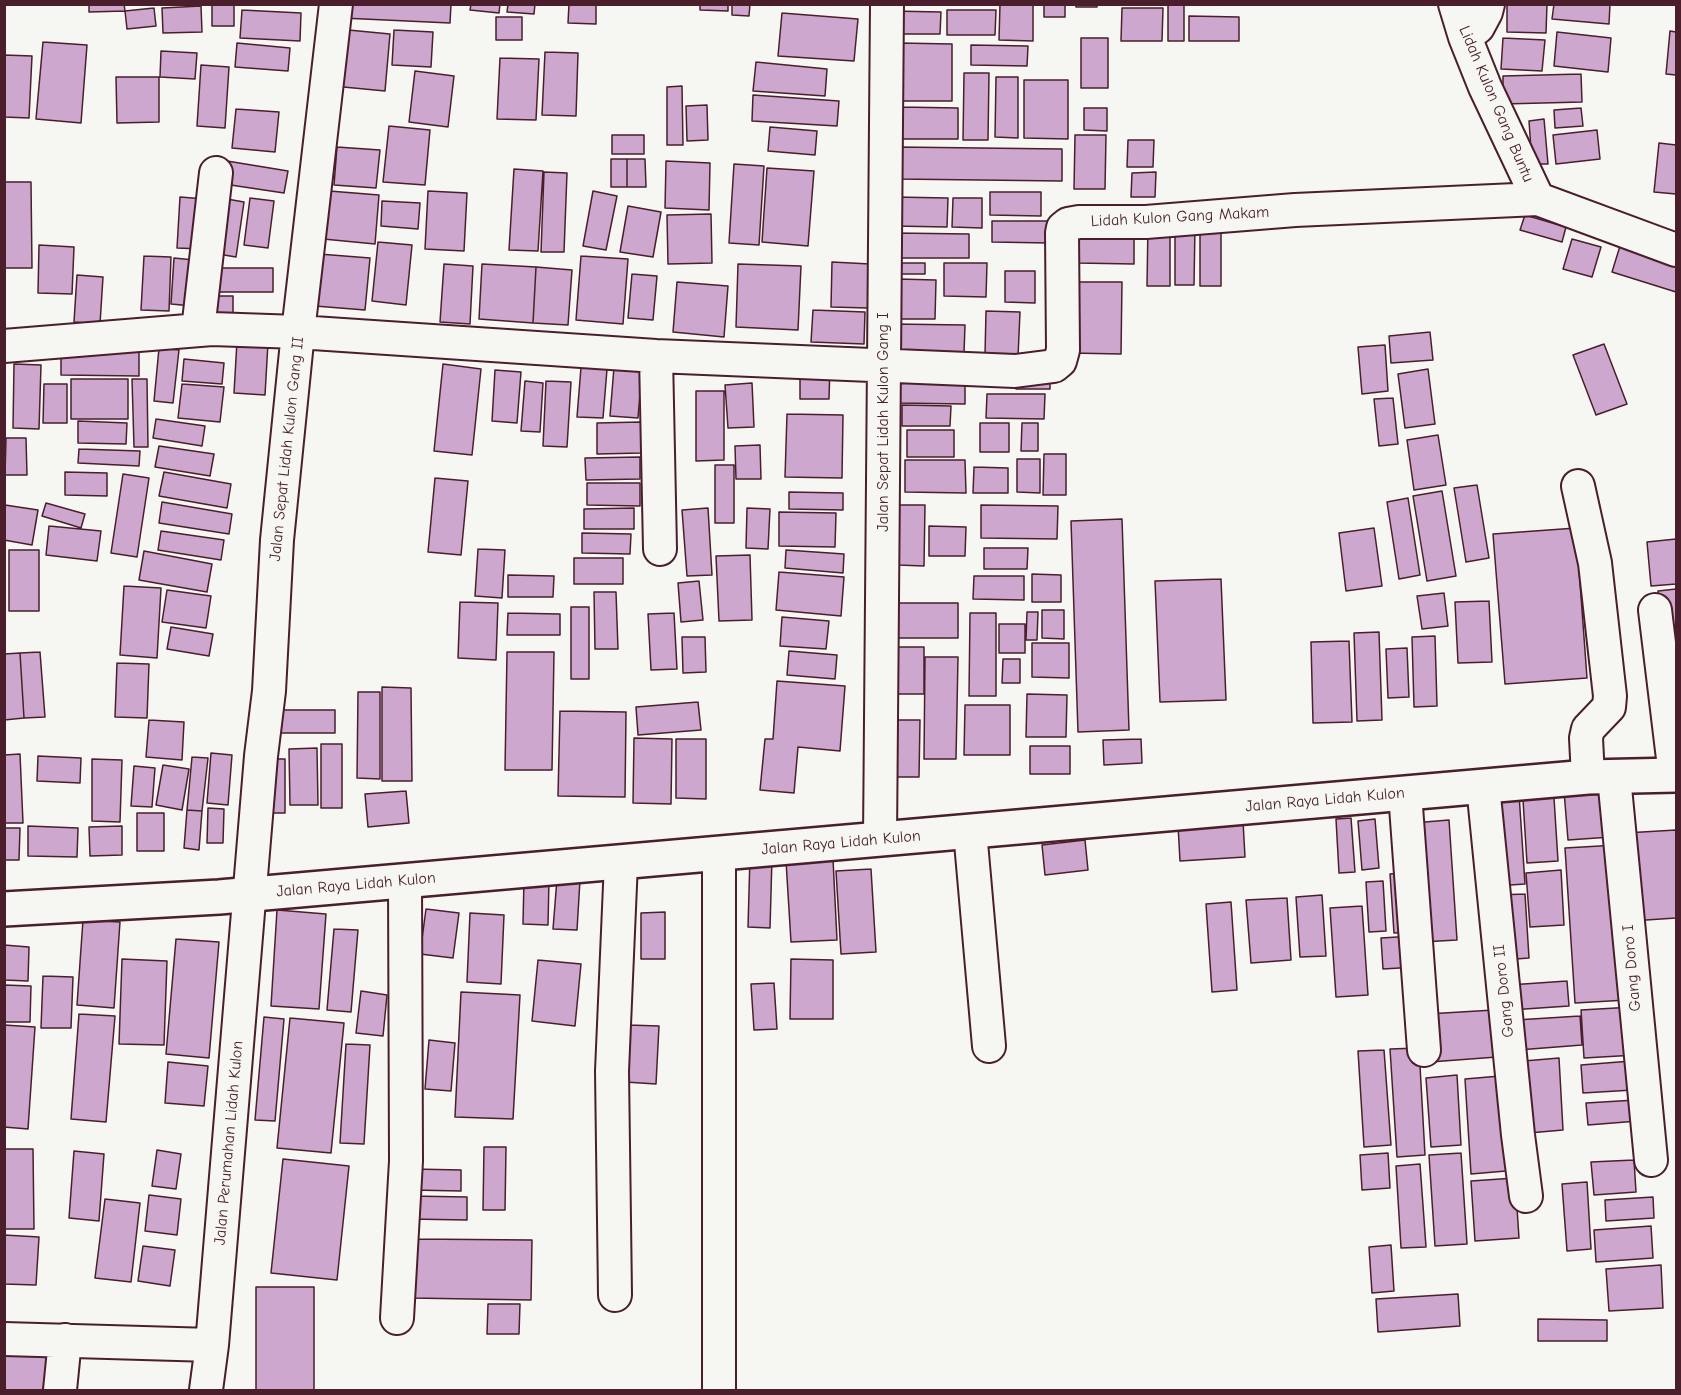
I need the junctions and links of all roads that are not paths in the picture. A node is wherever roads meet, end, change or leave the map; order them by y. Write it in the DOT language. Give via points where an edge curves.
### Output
graph roads {
  1 [pos="336,4"];
  2 [pos="887,4"];
  3 [pos="1455,4"];
  4 [pos="1488,4"];
  5 [pos="1465,37"];
  6 [pos="216,173"];
  7 [pos="1538,199"];
  8 [pos="1677,250"];
  9 [pos="198,330"];
  10 [pos="298,333"];
  11 [pos="4,346"];
  12 [pos="656,356"];
  13 [pos="884,366"];
  14 [pos="1578,486"];
  15 [pos="660,549"];
  16 [pos="1655,610"];
  17 [pos="1676,775"];
  18 [pos="1601,777"];
  19 [pos="1483,786"];
  20 [pos="1405,793"];
  21 [pos="970,831"];
  22 [pos="880,839"];
  23 [pos="719,853"];
  24 [pos="621,862"];
  25 [pos="405,881"];
  26 [pos="249,894"];
  27 [pos="4,909"];
  28 [pos="989,1046"];
  29 [pos="1424,1050"];
  30 [pos="1651,1160"];
  31 [pos="1526,1196"];
  32 [pos="615,1295"];
  33 [pos="397,1318"];
  34 [pos="4,1339"];
  35 [pos="65,1340"];
  36 [pos="212,1346"];
  37 [pos="60,1390"];
  38 [pos="206,1390"];
  39 [pos="719,1390"];
  1 -- 10 [label="street, Jalan Sepat Lidah Kulon Gang II"];
  2 -- 13 [label="street, Jalan Sepat Lidah Kulon Gang I"];
  3 -- 5 [label="street, Lidah Kulon Gang Buntu"];
  4 -- 5 [label="street" via="1478,27"];
  5 -- 7 [label="street, Lidah Kulon Gang Buntu" via="1503,129"];
  6 -- 9 [label="street"];
  7 -- 8 [label="street, Lidah Kulon Gang Buntu"];
  7 -- 13 [label="street, Lidah Kulon Gang Makam" via="1068,224 1062,233 1063,350 1054,366 1015,371"];
  9 -- 10 [label="street"];
  9 -- 11 [label="street"];
  10 -- 12 [label="street"];
  10 -- 26 [label="street, Jalan Sepat Lidah Kulon Gang II"];
  12 -- 13 [label="street"];
  12 -- 15 [label="street"];
  13 -- 22 [label="street, Jalan Sepat Lidah Kulon Gang I"];
  14 -- 18 [label="street, Gang Doro I" via="1595,563 1610,696 1609,707 1588,729 1586,738"];
  16 -- 17 [label="street"];
  17 -- 18 [label="main road, Jalan Raya Lidah Kulon"];
  18 -- 19 [label="main road, Jalan Raya Lidah Kulon"];
  18 -- 30 [label="street, Gang Doro I"];
  19 -- 20 [label="main road, Jalan Raya Lidah Kulon"];
  19 -- 31 [label="street, Gang Doro II"];
  20 -- 21 [label="main road, Jalan Raya Lidah Kulon"];
  20 -- 29 [label="street"];
  21 -- 22 [label="main road, Jalan Raya Lidah Kulon"];
  21 -- 28 [label="street"];
  22 -- 23 [label="main road, Jalan Raya Lidah Kulon"];
  23 -- 24 [label="main road, Jalan Raya Lidah Kulon"];
  23 -- 39 [label="street"];
  24 -- 25 [label="main road, Jalan Raya Lidah Kulon"];
  24 -- 32 [label="street" via="612,1071"];
  25 -- 26 [label="main road, Jalan Raya Lidah Kulon"];
  25 -- 33 [label="street" via="406,1161"];
  26 -- 27 [label="main road, Jalan Raya Lidah Kulon"];
  26 -- 36 [label="street, Jalan Perumahan Lidah Kulon"];
  34 -- 35 [label="street"];
  35 -- 36 [label="street"];
  35 -- 37 [label="street"];
  36 -- 38 [label="street, Jalan Perumahan Lidah Kulon"];
}
